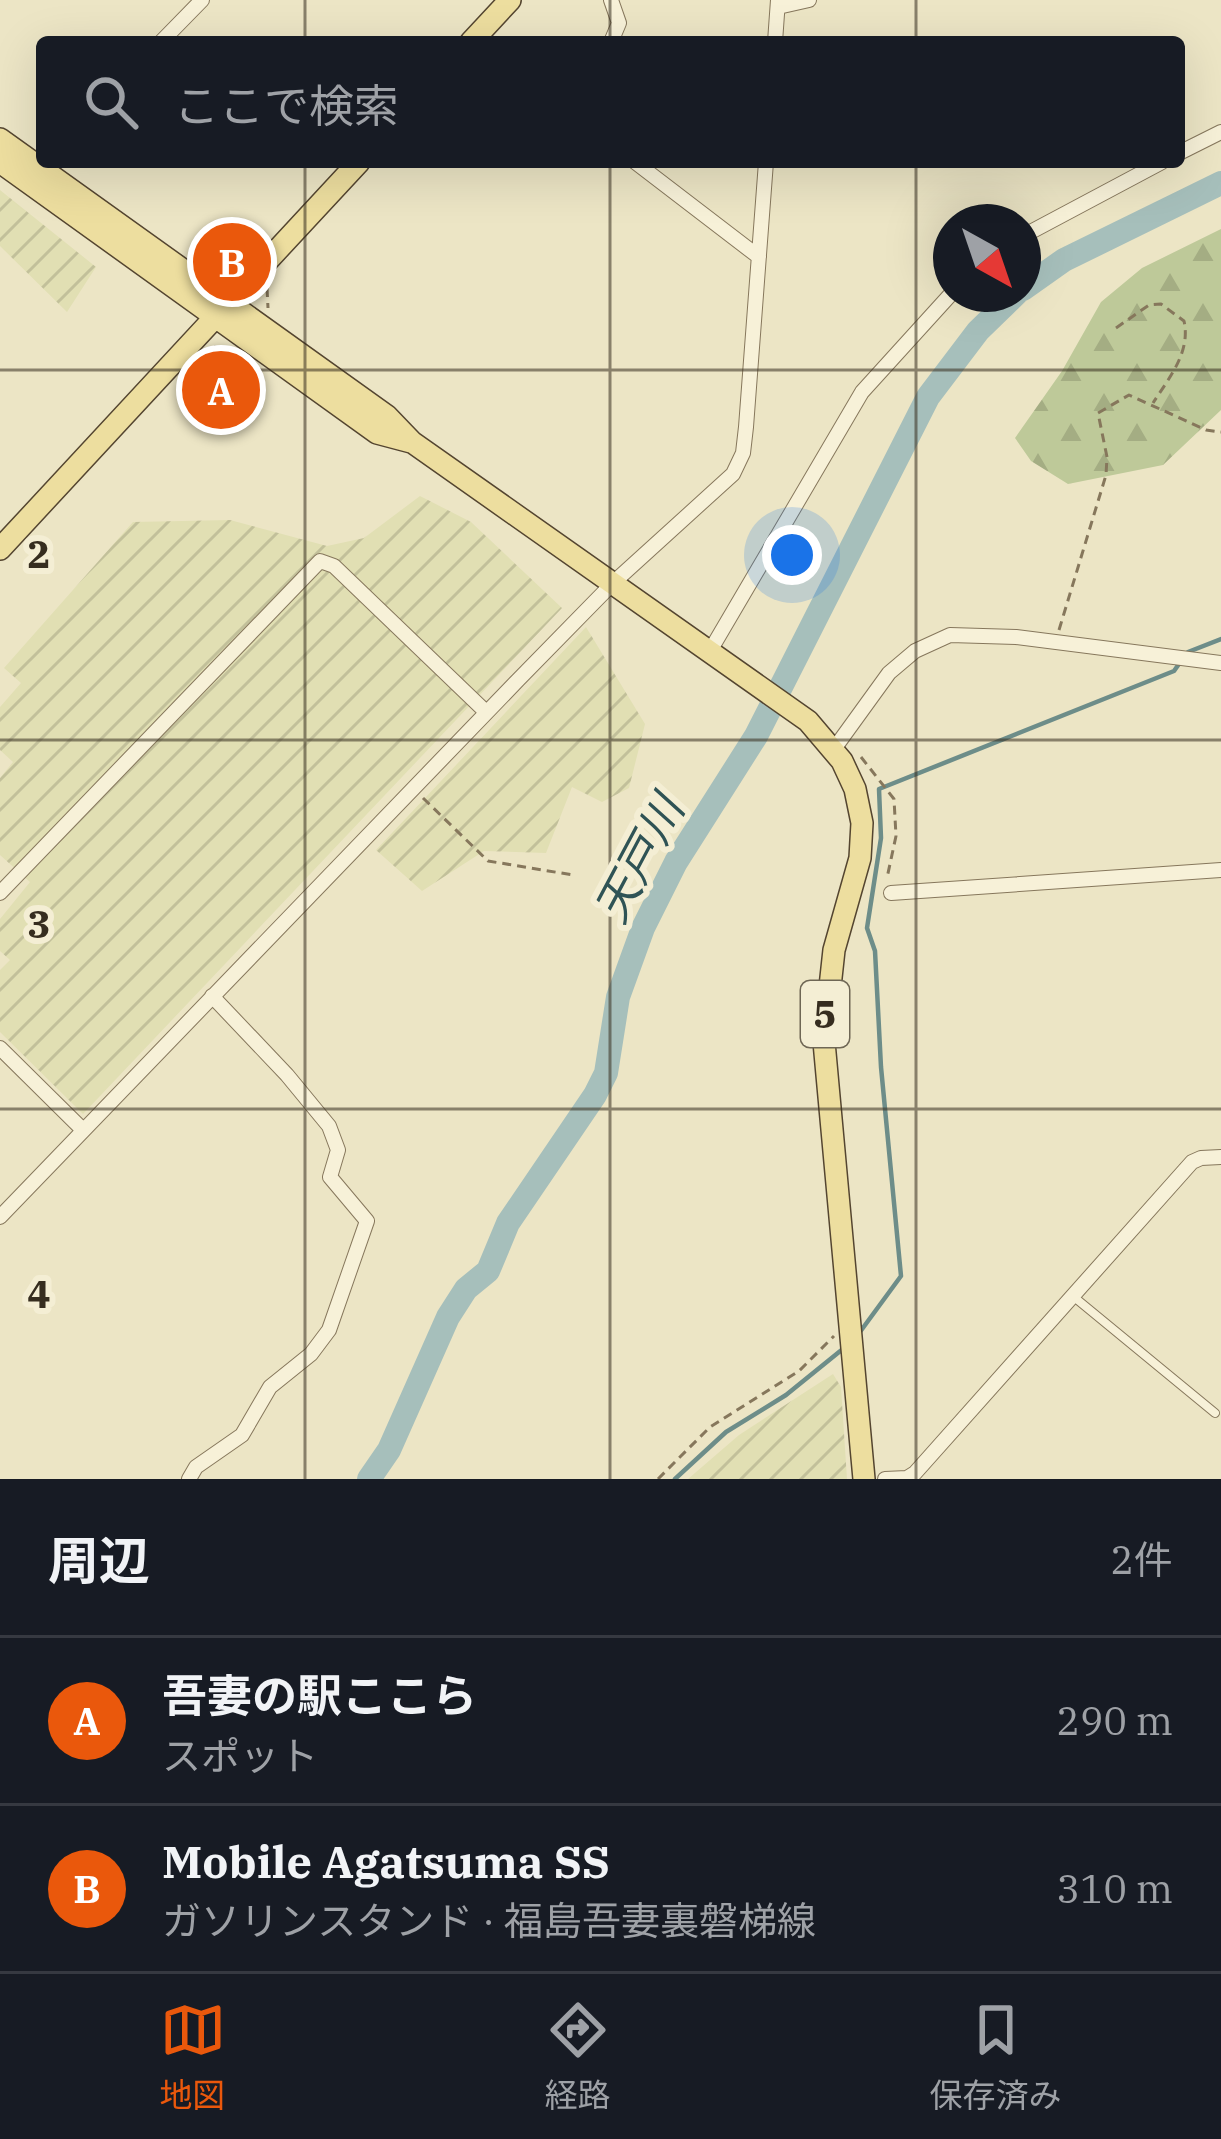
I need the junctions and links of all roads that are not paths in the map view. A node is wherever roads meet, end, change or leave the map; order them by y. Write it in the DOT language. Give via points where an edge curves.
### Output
graph roads {
  1 [pos="202,0"];
  2 [pos="511,0"];
  3 [pos="611,0"];
  4 [pos="809,0"];
  5 [pos="778,4"];
  6 [pos="167,36"];
  7 [pos="480,36"];
  8 [pos="614,36"];
  9 [pos="775,36"];
  10 [pos="1221,132"];
  11 [pos="0,139"];
  12 [pos="1185,150"];
  13 [pos="36,161"];
  14 [pos="1,166"];
  15 [pos="47,168"];
  16 [pos="352,168"];
  17 [pos="643,168"];
  18 [pos="766,168"];
  19 [pos="1151,168"];
  20 [pos="1041,226"];
  21 [pos="759,257"];
  22 [pos="219,310"];
  23 [pos="935,312"];
  24 [pos="0,549"];
  25 [pos="613,584"];
  26 [pos="716,656"];
  27 [pos="1221,663"];
  28 [pos="486,712"];
  29 [pos="839,743"];
  30 [pos="1221,870"];
  31 [pos="891,892"];
  32 [pos="0,893"];
  33 [pos="212,996"];
  34 [pos="0,1048"];
  35 [pos="83,1130"];
  36 [pos="1221,1157"];
  37 [pos="0,1217"];
  38 [pos="1073,1297"];
  39 [pos="1215,1413"];
  40 [pos="189,1479"];
  41 [pos="864,1479"];
  42 [pos="885,1479"];
  1 -- 6 [label="street"];
  2 -- 7 [label="main road"];
  3 -- 8 [label="street" via="619,23"];
  4 -- 5 [label="street"];
  5 -- 9 [label="street"];
  10 -- 12 [label="street"];
  11 -- 13 [label="main road, 5"];
  14 -- 22 [label="main road, 5"];
  15 -- 22 [label="main road, 5"];
  16 -- 22 [label="main road"];
  17 -- 21 [label="street"];
  18 -- 21 [label="street"];
  19 -- 20 [label="street"];
  21 -- 25 [label="street" via="739,464"];
  22 -- 24 [label="main road"];
  22 -- 25 [label="main road, 5" via="377,433 412,442"];
  23 -- 26 [label="street" via="862,392"];
  25 -- 26 [label="main road, 5"];
  25 -- 28 [label="street"];
  26 -- 29 [label="main road, 5"];
  27 -- 29 [label="street" via="950,635 915,650 889,674"];
  28 -- 32 [label="street" via="320,561"];
  28 -- 33 [label="street"];
  29 -- 41 [label="main road, 5" via="862,823 834,950 826,1072"];
  30 -- 31 [label="street"];
  33 -- 35 [label="street"];
  33 -- 40 [label="street" via="322,1116 338,1150 329,1175 367,1221 329,1330 270,1387 242,1435"];
  34 -- 35 [label="street"];
  35 -- 37 [label="street"];
  36 -- 38 [label="street" via="1195,1160"];
  38 -- 39 [label="lane"];
  38 -- 42 [label="street" via="916,1473"];
}
